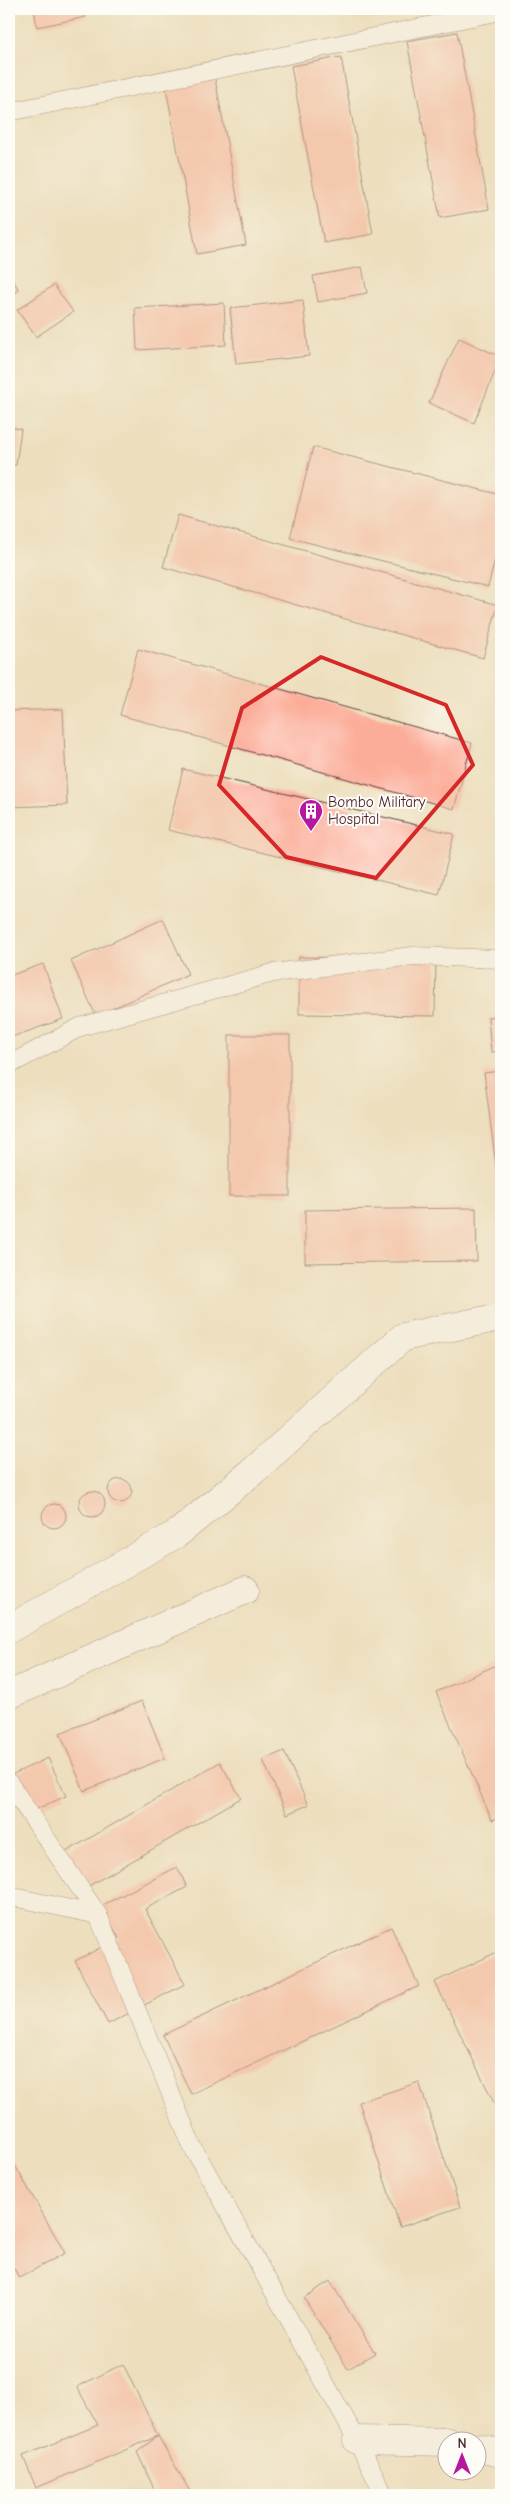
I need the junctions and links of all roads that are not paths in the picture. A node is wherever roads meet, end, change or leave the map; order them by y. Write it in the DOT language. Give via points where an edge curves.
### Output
graph roads {
  1 [pos="501,11"];
  2 [pos="9,112"];
  3 [pos="501,959"];
  4 [pos="9,1065"];
  5 [pos="501,1317"];
  6 [pos="245,1590"];
  7 [pos="9,1629"];
  8 [pos="9,1694"];
  9 [pos="9,1783"];
  10 [pos="9,1896"];
  11 [pos="98,1915"];
  12 [pos="358,2440"];
  13 [pos="438,2442"];
  14 [pos="488,2450"];
  15 [pos="501,2453"];
  16 [pos="384,2495"];
  1 -- 2 [label="lane"];
  3 -- 4 [label="lane" via="412,956 273,973 80,1027"];
  5 -- 7 [label="street" via="404,1337 178,1533"];
  6 -- 8 [label="street"];
  9 -- 11 [label="lane"];
  10 -- 11 [label="lane"];
  11 -- 12 [label="lane" via="192,2146"];
  12 -- 13 [label="street"];
  12 -- 16 [label="lane"];
  14 -- 15 [label="street"];
}
